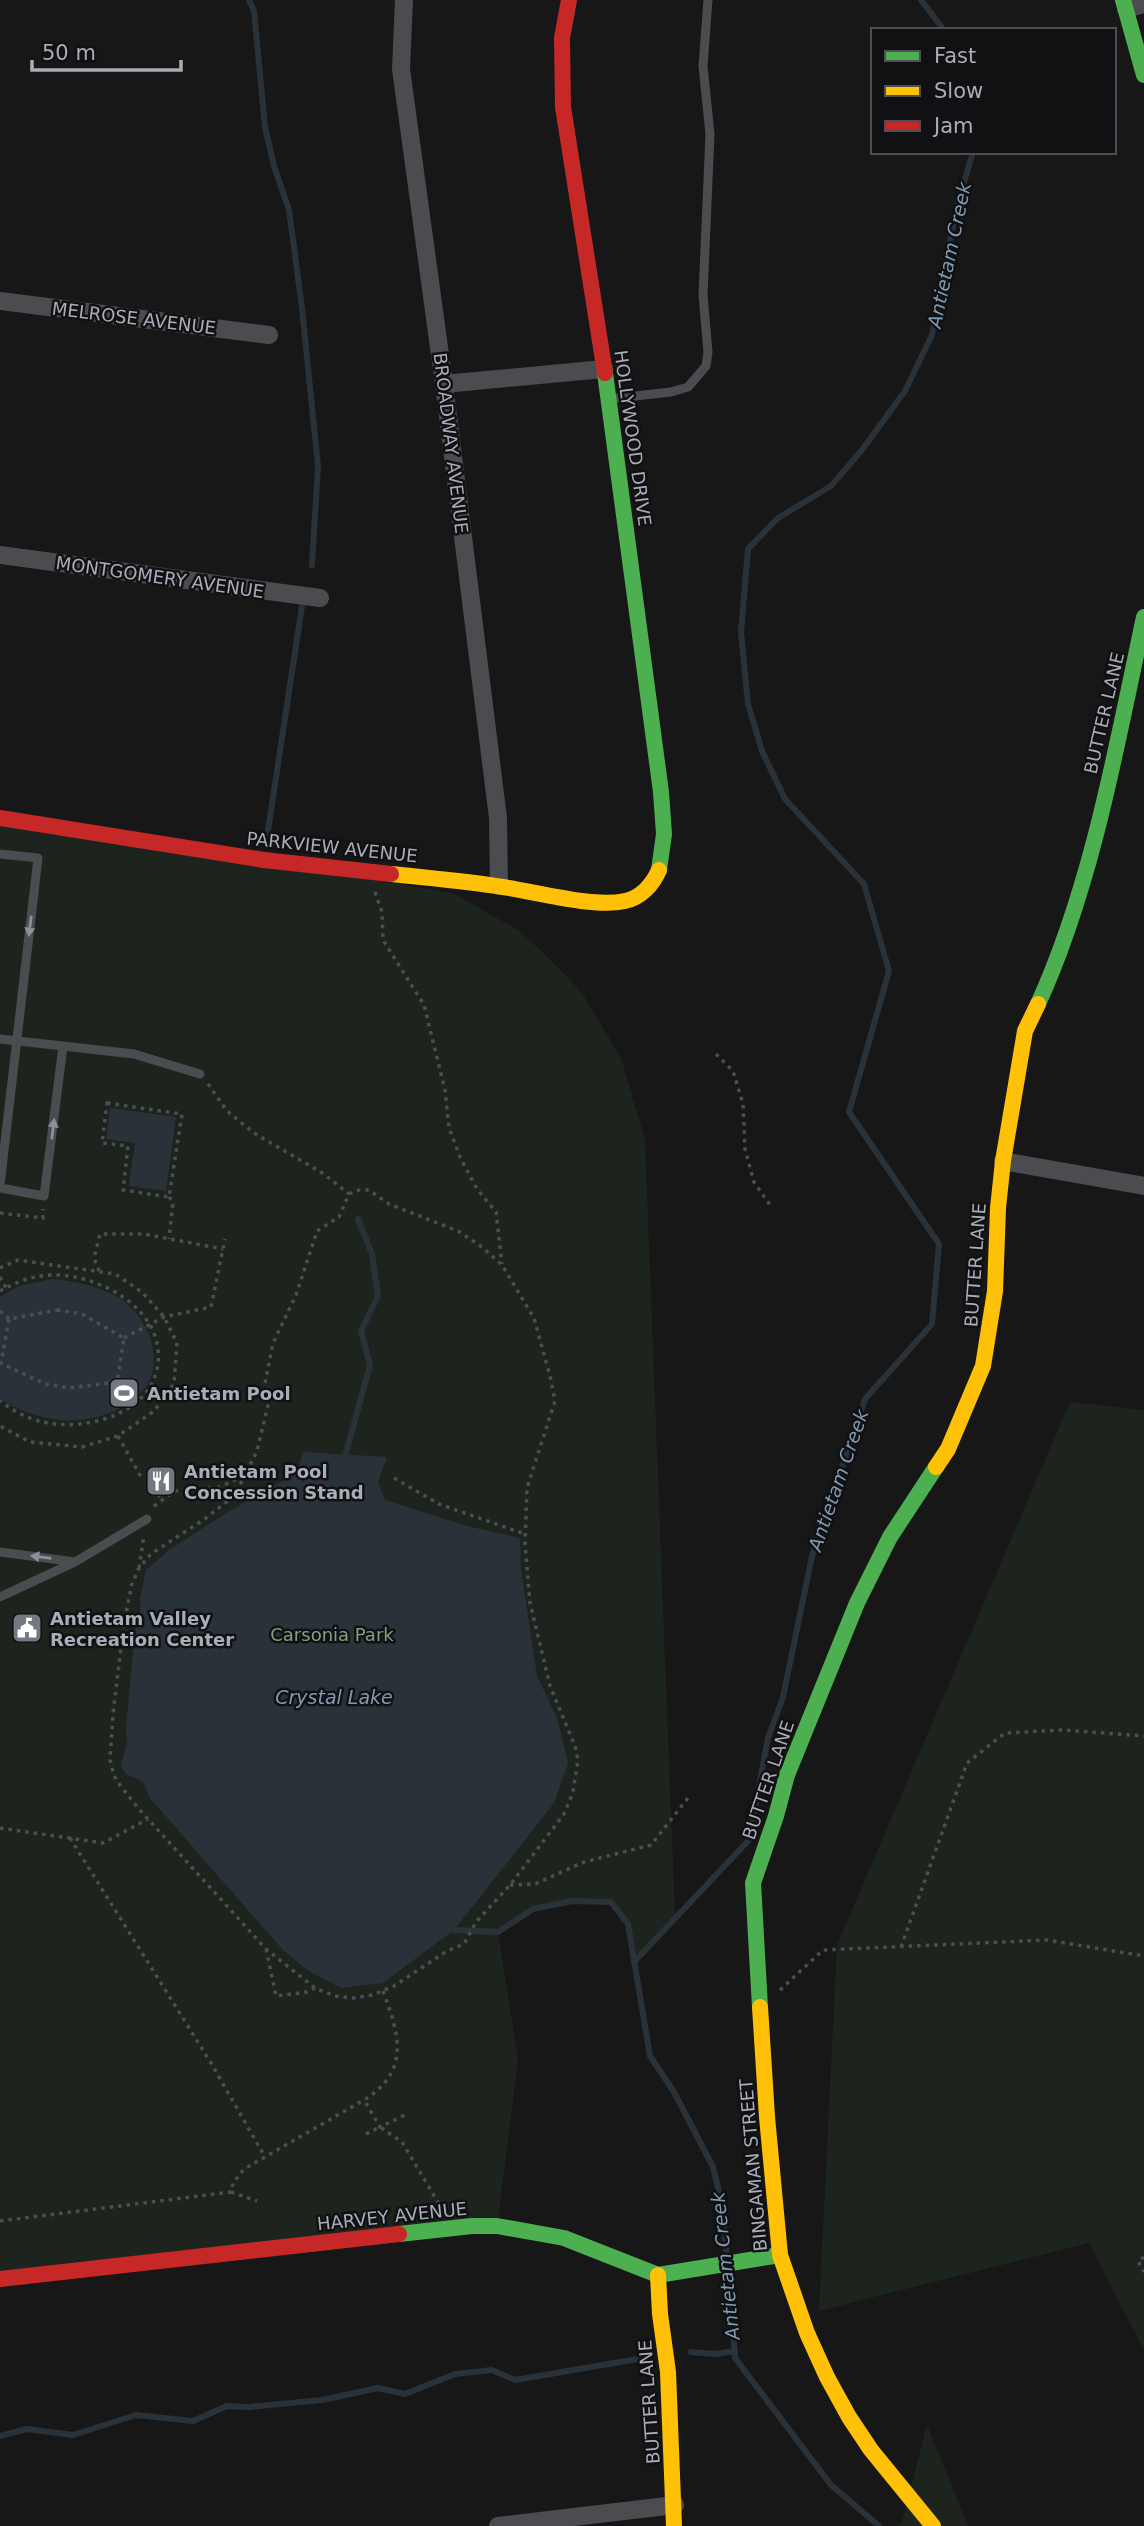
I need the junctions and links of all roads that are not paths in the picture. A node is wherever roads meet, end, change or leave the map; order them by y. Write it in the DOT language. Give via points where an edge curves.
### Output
graph roads {
  1 [pos="404,0"];
  2 [pos="569,0"];
  3 [pos="708,0"];
  4 [pos="1125,4"];
  5 [pos="1144,4"];
  6 [pos="1144,75"];
  7 [pos="0,302"];
  8 [pos="269,335"];
  9 [pos="604,369"];
  10 [pos="444,384"];
  11 [pos="608,399"];
  12 [pos="0,555"];
  13 [pos="320,598"];
  14 [pos="1144,617"];
  15 [pos="0,818"];
  16 [pos="0,854"];
  17 [pos="654,882"];
  18 [pos="499,886"];
  19 [pos="0,1039"];
  20 [pos="16,1041"];
  21 [pos="63,1046"];
  22 [pos="200,1074"];
  23 [pos="1003,1161"];
  24 [pos="1144,1186"];
  25 [pos="0,1187"];
  26 [pos="147,1519"];
  27 [pos="0,1552"];
  28 [pos="75,1562"];
  29 [pos="0,1597"];
  30 [pos="753,1883"];
  31 [pos="780,2255"];
  32 [pos="659,2275"];
  33 [pos="0,2279"];
  34 [pos="674,2505"];
  35 [pos="498,2526"];
  36 [pos="674,2526"];
  37 [pos="933,2526"];
  1 -- 10 [label="street, BROADWAY AVENUE" via="401,69"];
  2 -- 9 [label="street, HOLLYWOOD DRIVE" via="562,38 563,107"];
  3 -- 11 [label="lane" via="703,66 710,134 703,295 706,366 688,387"];
  4 -- 5 [label="street"];
  4 -- 6 [label="street"];
  7 -- 8 [label="street, MELROSE AVENUE"];
  9 -- 10 [label="street"];
  9 -- 11 [label="street, HOLLYWOOD DRIVE"];
  10 -- 18 [label="street, BROADWAY AVENUE" via="498,818"];
  11 -- 17 [label="street, HOLLYWOOD DRIVE" via="661,792 664,834"];
  12 -- 13 [label="street, MONTGOMERY AVENUE"];
  14 -- 23 [label="street, BUTTER LANE" via="1111,773 1078,894 1050,977 1025,1031"];
  15 -- 18 [label="street, PARKVIEW AVENUE" via="264,860"];
  16 -- 20 [label="lane, one-way" via="38,858"];
  17 -- 18 [label="street, PARKVIEW AVENUE" via="625,901 598,902"];
  19 -- 20 [label="lane"];
  20 -- 21 [label="lane"];
  20 -- 25 [label="lane"];
  21 -- 22 [label="lane" via="134,1054"];
  25 -- 21 [label="lane, one-way" via="44,1196"];
  23 -- 24 [label="street"];
  23 -- 30 [label="street, BUTTER LANE" via="995,1291 983,1366 948,1449 890,1537 857,1603 787,1775"];
  26 -- 28 [label="lane"];
  28 -- 27 [label="lane, one-way"];
  28 -- 29 [label="lane"];
  30 -- 31 [label="street, BINGAMAN STREET"];
  31 -- 32 [label="street, HARVEY AVENUE"];
  31 -- 37 [label="street, BINGAMAN STREET" via="807,2333 849,2417"];
  32 -- 33 [label="street, HARVEY AVENUE" via="564,2238 497,2226"];
  32 -- 34 [label="street, BUTTER LANE"];
  34 -- 35 [label="street"];
  34 -- 36 [label="street, BUTTER LANE"];
}
